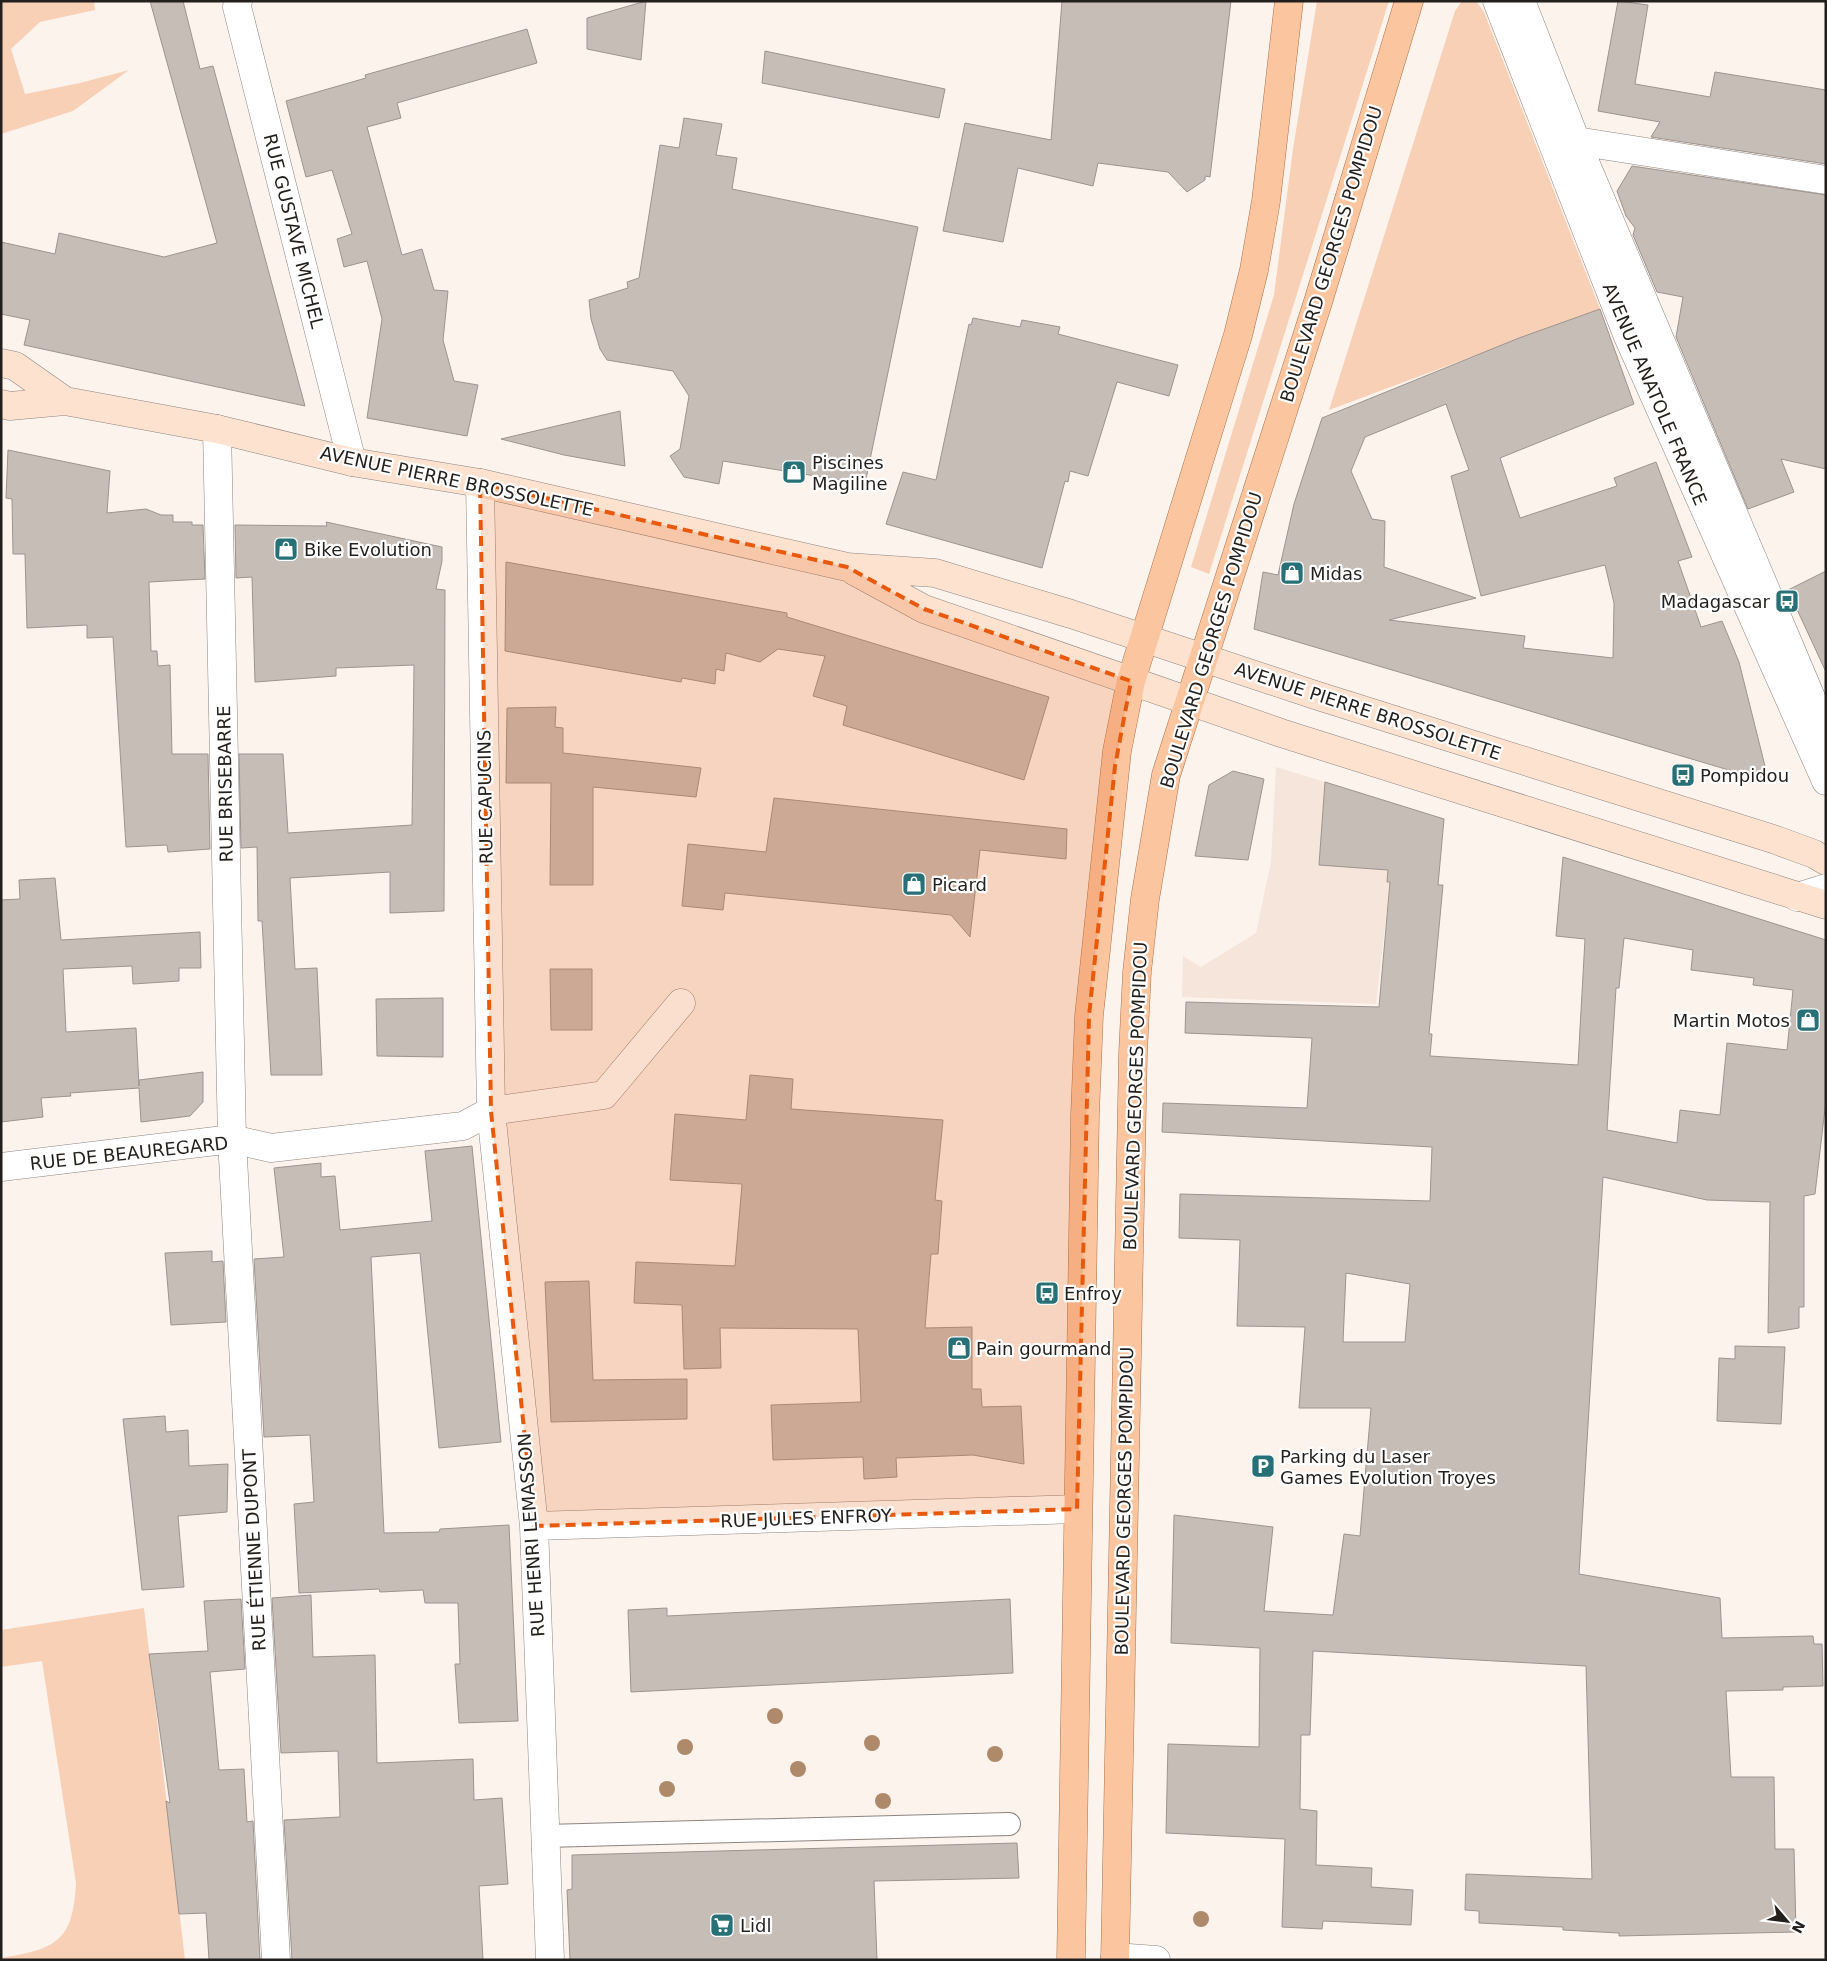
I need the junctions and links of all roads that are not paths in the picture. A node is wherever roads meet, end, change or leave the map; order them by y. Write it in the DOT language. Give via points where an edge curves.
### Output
graph roads {
  1 [pos="238,1"];
  2 [pos="1289,1"];
  3 [pos="1409,1"];
  4 [pos="1497,1"];
  5 [pos="1520,1"];
  6 [pos="1576,141"];
  7 [pos="1826,180"];
  8 [pos="1,364"];
  9 [pos="66,400"];
  10 [pos="1,404"];
  11 [pos="217,429"];
  12 [pos="352,462"];
  13 [pos="480,484"];
  14 [pos="847,567"];
  15 [pos="1144,639"];
  16 [pos="1204,658"];
  17 [pos="1131,681"];
  18 [pos="1190,702"];
  19 [pos="1826,732"];
  20 [pos="1826,781"];
  21 [pos="1826,861"];
  22 [pos="1826,888"];
  23 [pos="1797,897"];
  24 [pos="1826,905"];
  25 [pos="681,1003"];
  26 [pos="491,1111"];
  27 [pos="232,1140"];
  28 [pos="1,1167"];
  29 [pos="1078,1509"];
  30 [pos="534,1526"];
  31 [pos="1009,1824"];
  32 [pos="545,1836"];
  33 [pos="1115,1958"];
  34 [pos="276,1960"];
  35 [pos="550,1960"];
  36 [pos="1071,1960"];
  37 [pos="1156,1960"];
  1 -- 12 [label="street, RUE GUSTAVE MICHEL"];
  2 -- 15 [label="main road" via="1266,201 1254,270 1238,335"];
  3 -- 16 [label="main road, BOULEVARD GEORGES POMPIDOU" via="1318,302"];
  4 -- 20 [label="street, AVENUE ANATOLE FRANCE" via="1627,334"];
  5 -- 6 [label="street, AVENUE ANATOLE FRANCE"];
  6 -- 7 [label="street"];
  6 -- 19 [label="street, AVENUE ANATOLE FRANCE"];
  8 -- 9 [label="main road, AVENUE PIERRE BROSSOLETTE" via="15,366"];
  9 -- 10 [label="main road, AVENUE PIERRE BROSSOLETTE" via="10,406"];
  9 -- 11 [label="main road, AVENUE PIERRE BROSSOLETTE"];
  11 -- 12 [label="main road, AVENUE PIERRE BROSSOLETTE"];
  11 -- 27 [label="street, RUE BRISEBARRE"];
  12 -- 13 [label="main road, AVENUE PIERRE BROSSOLETTE"];
  13 -- 14 [label="main road, AVENUE PIERRE BROSSOLETTE"];
  13 -- 26 [label="street, RUE CAPUCINS"];
  14 -- 15 [label="main road, AVENUE PIERRE BROSSOLETTE" via="936,573"];
  14 -- 17 [label="main road, AVENUE PIERRE BROSSOLETTE" via="924,609"];
  15 -- 16 [label="main road, AVENUE PIERRE BROSSOLETTE"];
  15 -- 17 [label="main road"];
  16 -- 18 [label="main road, BOULEVARD GEORGES POMPIDOU"];
  16 -- 21 [label="main road, AVENUE PIERRE BROSSOLETTE" via="1767,837"];
  17 -- 18 [label="main road, AVENUE PIERRE BROSSOLETTE"];
  17 -- 29 [label="main road" via="1115,766 1090,1016"];
  18 -- 23 [label="main road, AVENUE PIERRE BROSSOLETTE"];
  18 -- 33 [label="main road, BOULEVARD GEORGES POMPIDOU" via="1166,775 1145,899 1137,972 1132,1062"];
  22 -- 23 [label="street"];
  23 -- 24 [label="main road, AVENUE PIERRE BROSSOLETTE"];
  25 -- 26 [label="street" via="604,1095"];
  26 -- 27 [label="street, RUE DE BEAUREGARD" via="463,1126 271,1148"];
  26 -- 30 [label="street, RUE HENRI LEMASSON"];
  27 -- 28 [label="street, RUE DE BEAUREGARD"];
  27 -- 34 [label="street, RUE ÉTIENNE DUPONT"];
  29 -- 30 [label="street, RUE JULES ENFROY"];
  29 -- 36 [label="main road"];
  30 -- 32 [label="street, RUE HENRI LEMASSON"];
  31 -- 32 [label="lane"];
  32 -- 35 [label="street, RUE HENRI LEMASSON"];
  33 -- 37 [label="street"];
}
